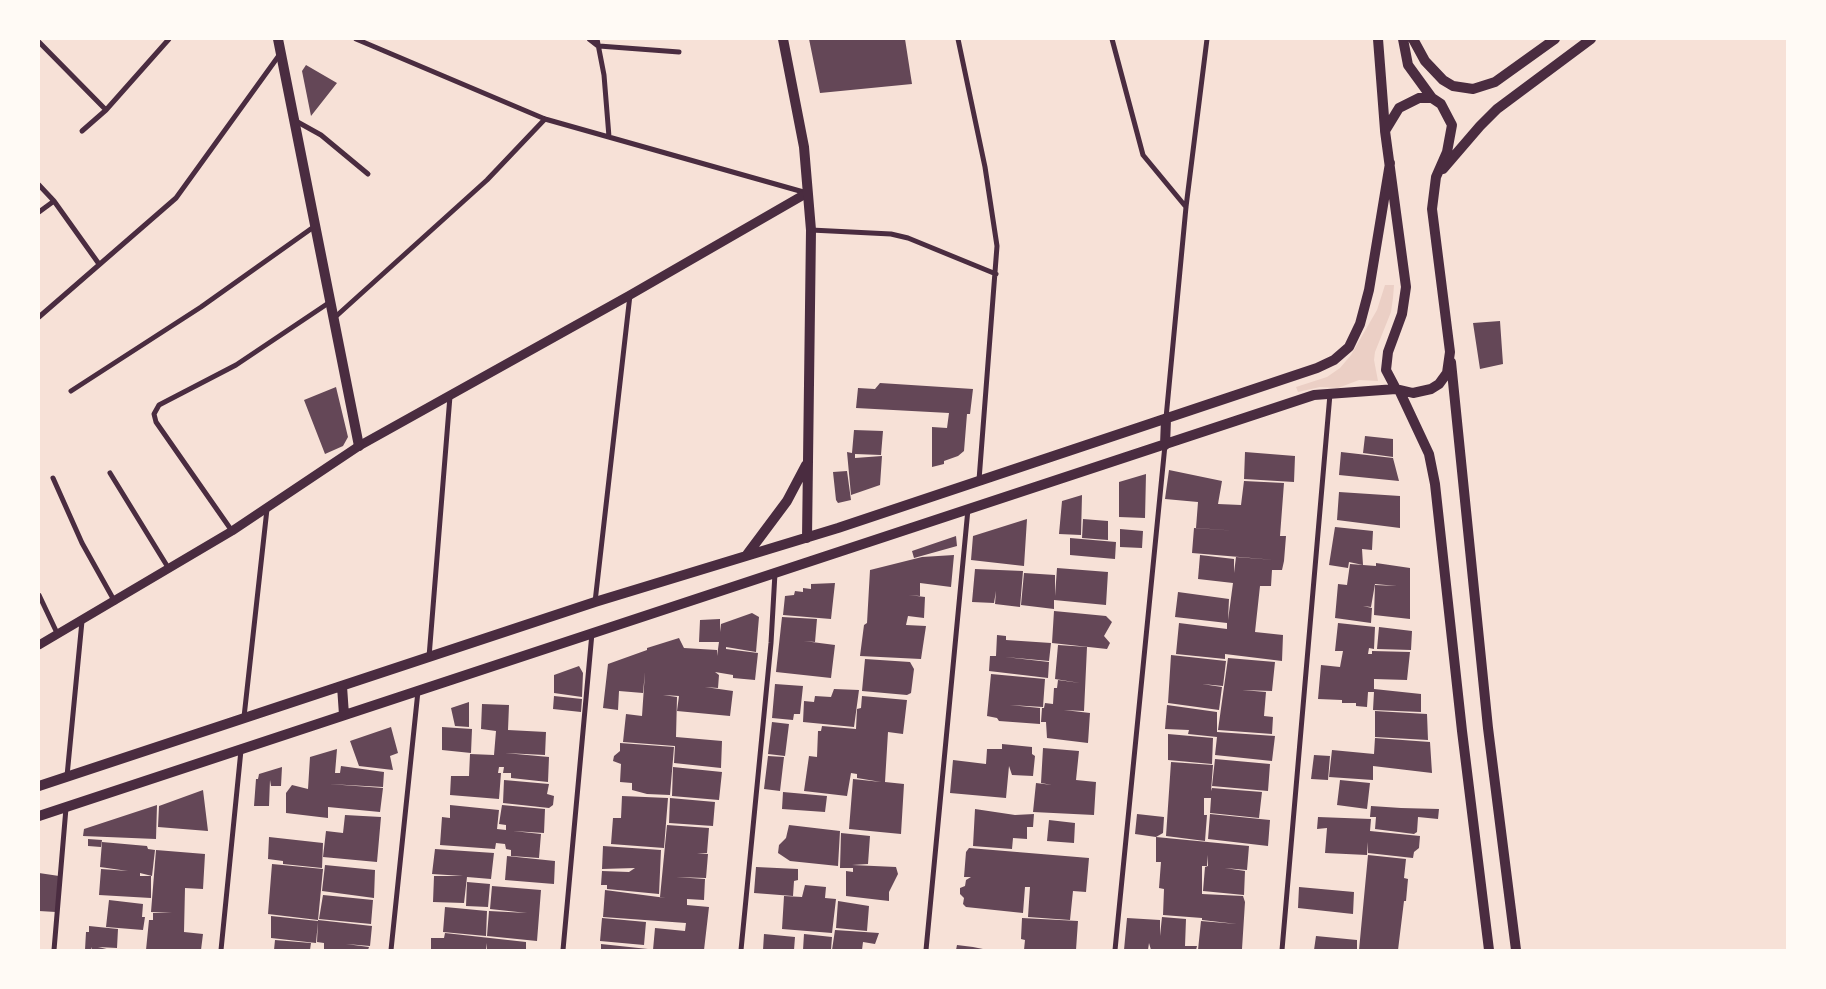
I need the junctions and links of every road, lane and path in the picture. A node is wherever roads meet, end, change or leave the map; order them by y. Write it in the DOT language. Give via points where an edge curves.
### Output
graph roads {
  1 [pos="169,39"];
  2 [pos="278,39"];
  3 [pos="356,39"];
  4 [pos="589,39"];
  5 [pos="598,39"];
  6 [pos="783,39"];
  7 [pos="958,39"];
  8 [pos="1112,39"];
  9 [pos="1207,39"];
  10 [pos="1378,39"];
  11 [pos="1403,39"];
  12 [pos="1413,39"];
  13 [pos="1555,39"];
  14 [pos="1591,39"];
  15 [pos="39,42"];
  16 [pos="599,46"];
  17 [pos="679,52"];
  18 [pos="281,54"];
  19 [pos="1432,98"];
  20 [pos="106,110"];
  21 [pos="545,118"];
  22 [pos="294,120"];
  23 [pos="82,131"];
  24 [pos="1386,131"];
  25 [pos="610,137"];
  26 [pos="1390,163"];
  27 [pos="368,174"];
  28 [pos="1436,177"];
  29 [pos="39,185"];
  30 [pos="807,193"];
  31 [pos="54,201"];
  32 [pos="1186,207"];
  33 [pos="39,212"];
  34 [pos="315,226"];
  35 [pos="811,230"];
  36 [pos="99,264"];
  37 [pos="996,274"];
  38 [pos="630,296"];
  39 [pos="330,302"];
  40 [pos="39,317"];
  41 [pos="334,319"];
  42 [pos="1450,352"];
  43 [pos="1398,390"];
  44 [pos="71,391"];
  45 [pos="1330,394"];
  46 [pos="450,396"];
  47 [pos="1166,419"];
  48 [pos="1165,445"];
  49 [pos="359,446"];
  50 [pos="808,462"];
  51 [pos="110,473"];
  52 [pos="53,478"];
  53 [pos="979,480"];
  54 [pos="267,506"];
  55 [pos="968,509"];
  56 [pos="232,531"];
  57 [pos="807,538"];
  58 [pos="746,556"];
  59 [pos="169,569"];
  60 [pos="775,573"];
  61 [pos="39,595"];
  62 [pos="114,602"];
  63 [pos="595,602"];
  64 [pos="82,621"];
  65 [pos="592,633"];
  66 [pos="58,635"];
  67 [pos="39,646"];
  68 [pos="429,658"];
  69 [pos="342,686"];
  70 [pos="418,691"];
  71 [pos="344,715"];
  72 [pos="244,717"];
  73 [pos="241,749"];
  74 [pos="67,776"];
  75 [pos="39,786"];
  76 [pos="66,807"];
  77 [pos="39,816"];
  78 [pos="54,950"];
  79 [pos="221,950"];
  80 [pos="391,950"];
  81 [pos="564,950"];
  82 [pos="740,950"];
  83 [pos="926,950"];
  84 [pos="1115,950"];
  85 [pos="1282,950"];
  86 [pos="1489,950"];
  87 [pos="1516,950"];
  1 -- 20 [label="street"];
  2 -- 18 [label="main road"];
  3 -- 21 [label="street"];
  4 -- 16 [label="street"];
  5 -- 16 [label="street"];
  6 -- 30 [label="main road" via="804,147"];
  7 -- 37 [label="street" via="994,214"];
  8 -- 32 [label="street" via="1142,156"];
  9 -- 32 [label="street"];
  10 -- 24 [label="main road"];
  11 -- 19 [label="main road" via="1408,65"];
  12 -- 13 [label="main road" via="1438,76 1453,86 1473,89 1495,82"];
  14 -- 28 [label="main road" via="1497,110"];
  15 -- 20 [label="street"];
  16 -- 17 [label="street"];
  16 -- 25 [label="street"];
  18 -- 22 [label="main road"];
  18 -- 36 [label="street" via="176,198"];
  19 -- 24 [label="main road" via="1406,102 1393,115"];
  19 -- 28 [label="main road" via="1447,112 1452,125 1447,152"];
  20 -- 23 [label="street"];
  21 -- 25 [label="street"];
  21 -- 41 [label="street" via="487,180"];
  22 -- 27 [label="street" via="321,135"];
  22 -- 34 [label="main road"];
  24 -- 26 [label="main road"];
  25 -- 30 [label="street"];
  26 -- 43 [label="main road" via="1406,287 1402,314 1386,362 1388,376"];
  26 -- 47 [label="main road" via="1369,290 1360,324 1349,347 1334,360 1317,368"];
  28 -- 42 [label="main road" via="1432,209"];
  29 -- 31 [label="street"];
  30 -- 35 [label="main road"];
  30 -- 38 [label="street"];
  31 -- 33 [label="street"];
  31 -- 36 [label="street"];
  32 -- 47 [label="street"];
  34 -- 39 [label="main road"];
  34 -- 44 [label="street" via="201,307"];
  35 -- 37 [label="street" via="891,234 908,238"];
  35 -- 50 [label="main road"];
  36 -- 40 [label="street"];
  37 -- 53 [label="street"];
  38 -- 46 [label="street"];
  38 -- 63 [label="street"];
  39 -- 41 [label="main road"];
  39 -- 56 [label="street" via="236,365 159,405 154,414 156,422"];
  41 -- 49 [label="main road"];
  42 -- 43 [label="main road" via="1447,373 1439,384 1422,392"];
  42 -- 87 [label="main road" via="1487,718"];
  43 -- 45 [label="main road"];
  43 -- 86 [label="main road" via="1429,454 1435,484"];
  45 -- 48 [label="main road" via="1314,395"];
  45 -- 85 [label="street"];
  46 -- 49 [label="street"];
  46 -- 68 [label="street"];
  47 -- 48 [label="main road"];
  47 -- 53 [label="main road"];
  48 -- 55 [label="main road"];
  48 -- 84 [label="street"];
  49 -- 54 [label="street"];
  50 -- 57 [label="main road"];
  50 -- 58 [label="main road" via="787,501"];
  51 -- 59 [label="street"];
  52 -- 62 [label="street" via="82,543"];
  53 -- 57 [label="main road"];
  54 -- 56 [label="street"];
  54 -- 72 [label="street"];
  55 -- 60 [label="main road"];
  55 -- 83 [label="street"];
  56 -- 59 [label="street"];
  57 -- 58 [label="main road"];
  58 -- 63 [label="main road"];
  59 -- 62 [label="street"];
  60 -- 65 [label="main road"];
  60 -- 82 [label="street" via="772,643"];
  61 -- 66 [label="street"];
  62 -- 64 [label="street"];
  63 -- 68 [label="main road"];
  64 -- 66 [label="street"];
  64 -- 74 [label="street"];
  65 -- 70 [label="main road"];
  65 -- 81 [label="street"];
  66 -- 67 [label="street"];
  68 -- 69 [label="main road"];
  69 -- 71 [label="main road"];
  69 -- 72 [label="main road"];
  70 -- 71 [label="main road"];
  70 -- 80 [label="street"];
  71 -- 73 [label="main road"];
  72 -- 74 [label="main road"];
  73 -- 76 [label="main road"];
  73 -- 79 [label="street"];
  74 -- 75 [label="main road"];
  76 -- 77 [label="main road"];
  76 -- 78 [label="street"];
}
